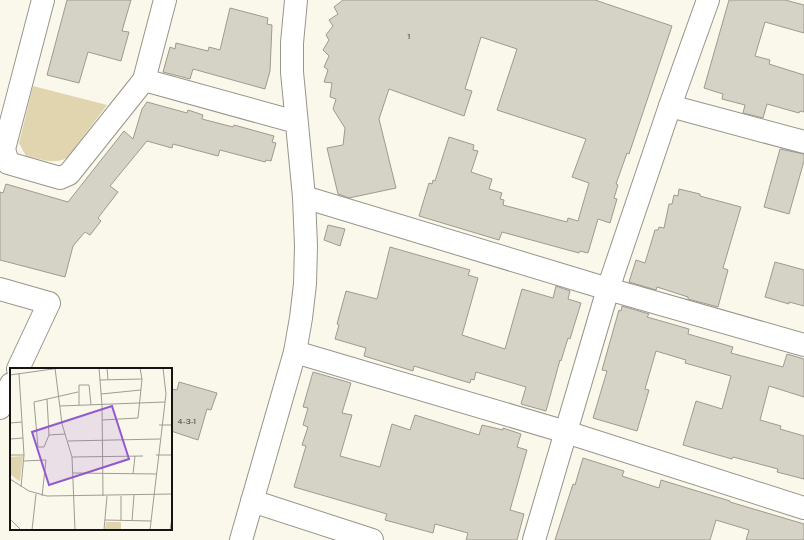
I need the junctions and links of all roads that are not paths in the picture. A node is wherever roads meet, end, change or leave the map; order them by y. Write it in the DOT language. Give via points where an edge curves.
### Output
graph roads {
  1 [pos="43,0"];
  2 [pos="165,0"];
  3 [pos="296,0"];
  4 [pos="708,0"];
  5 [pos="144,80"];
  6 [pos="670,106"];
  7 [pos="296,122"];
  8 [pos="804,142"];
  9 [pos="304,197"];
  10 [pos="0,289"];
  11 [pos="608,289"];
  12 [pos="804,345"];
  13 [pos="295,352"];
  14 [pos="18,368"];
  15 [pos="10,386"];
  16 [pos="0,408"];
  17 [pos="566,432"];
  18 [pos="252,501"];
  19 [pos="804,508"];
  20 [pos="241,540"];
  21 [pos="372,540"];
  22 [pos="534,540"];
  1 -- 5 [label="street" via="4,149 8,163 60,178 69,174"];
  2 -- 5 [label="street"];
  3 -- 7 [label="street" via="292,72"];
  4 -- 6 [label="street"];
  5 -- 7 [label="street"];
  6 -- 8 [label="street"];
  6 -- 11 [label="street"];
  7 -- 9 [label="street"];
  9 -- 11 [label="street"];
  9 -- 13 [label="street" via="305,284"];
  10 -- 14 [label="street" via="49,303"];
  11 -- 12 [label="street"];
  11 -- 17 [label="street"];
  13 -- 17 [label="street"];
  13 -- 18 [label="street"];
  15 -- 16 [label="street"];
  17 -- 19 [label="street"];
  17 -- 22 [label="street"];
  18 -- 20 [label="street"];
  18 -- 21 [label="street"];
}
